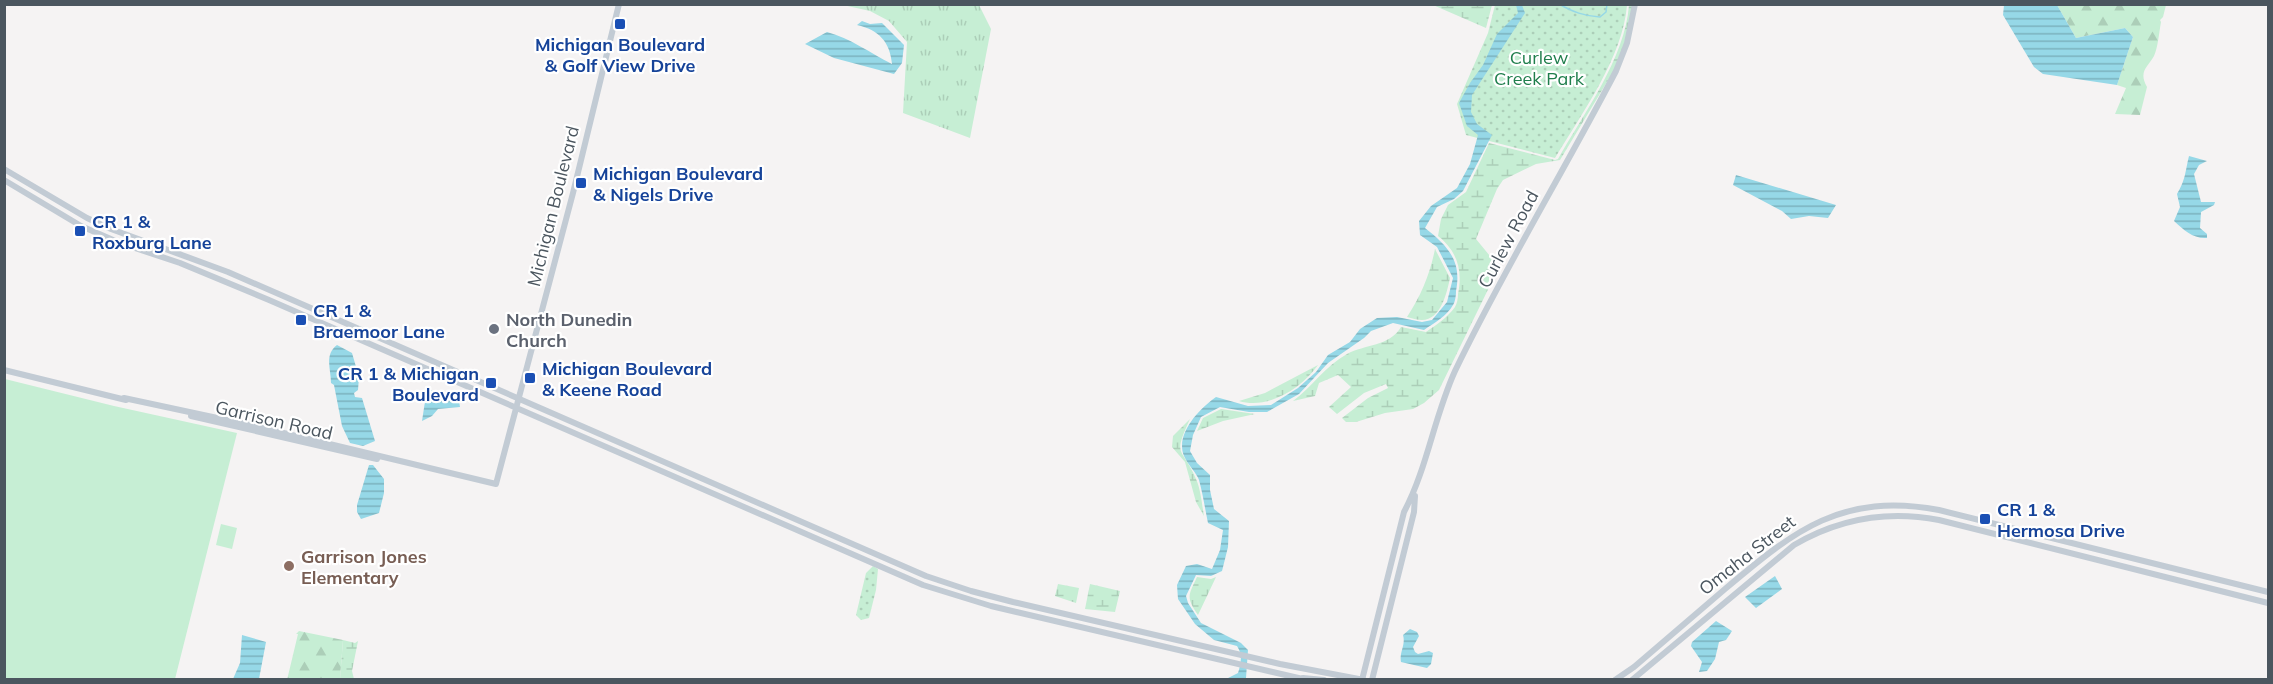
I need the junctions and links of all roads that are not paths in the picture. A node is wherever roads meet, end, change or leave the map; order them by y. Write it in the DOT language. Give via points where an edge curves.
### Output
graph roads {
  1 [pos="619,4"];
  2 [pos="1635,4"];
  3 [pos="4,169"];
  4 [pos="4,180"];
  5 [pos="4,370"];
  6 [pos="519,399"];
  7 [pos="516,408"];
  8 [pos="496,484"];
  9 [pos="1415,492"];
  10 [pos="2268,592"];
  11 [pos="2268,603"];
  12 [pos="1299,678"];
  13 [pos="1367,678"];
  14 [pos="1350,679"];
  15 [pos="1324,680"];
  16 [pos="1615,680"];
  17 [pos="1632,680"];
  1 -- 6 [label="main road, Michigan Boulevard"];
  2 -- 9 [label="main road, Curlew Road" via="1628,43 1616,71 1454,374"];
  3 -- 6 [label="main road" via="103,226 228,272"];
  4 -- 7 [label="main road" via="81,226 180,263"];
  5 -- 8 [label="main road, Garrison Road"];
  6 -- 7 [label="main road, Michigan Boulevard"];
  6 -- 14 [label="main road" via="933,579 1013,602"];
  7 -- 8 [label="main road, Michigan Boulevard"];
  7 -- 12 [label="main road" via="945,593"];
  9 -- 13 [label="main road, Curlew Road" via="1414,512"];
  9 -- 13 [label="main road, Curlew Road" via="1404,512"];
  10 -- 16 [label="main road, Omaha Street" via="1939,510 1853,509 1824,518 1787,538"];
  11 -- 17 [label="main road, Omaha Street" via="1939,520 1915,515 1866,517 1824,529 1794,545"];
  12 -- 15 [label="main road"];
  13 -- 14 [label="main road"];
}
